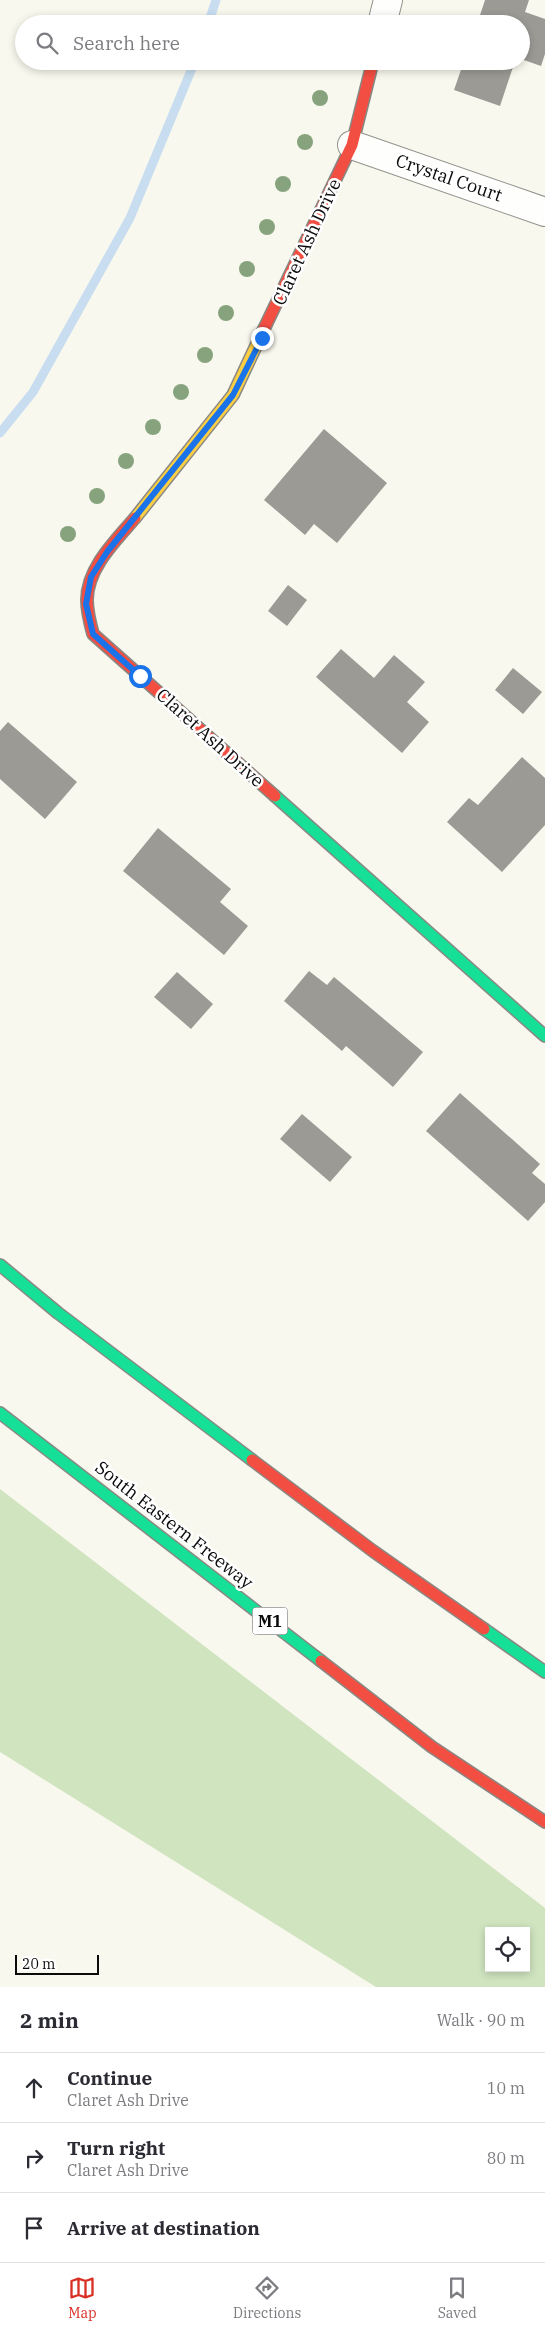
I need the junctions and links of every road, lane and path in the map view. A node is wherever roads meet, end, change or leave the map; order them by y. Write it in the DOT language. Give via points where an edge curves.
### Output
graph roads {
  1 [pos="388,0"];
  2 [pos="384,15"];
  3 [pos="371,70"];
  4 [pos="352,145"];
  5 [pos="545,212"];
  6 [pos="545,1036"];
  7 [pos="0,1264"];
  8 [pos="0,1413"];
  9 [pos="545,1672"];
  10 [pos="545,1822"];
  1 -- 2 [label="street"];
  3 -- 4 [label="main road, Claret Ash Drive"];
  4 -- 5 [label="street, Crystal Court"];
  4 -- 6 [label="main road, Claret Ash Drive" via="233,395 107,552 91,577 86,604 93,634"];
  7 -- 9 [label="main road" via="58,1313 373,1551"];
  8 -- 10 [label="main road, South Eastern Freeway / M1" via="432,1747"];
}
